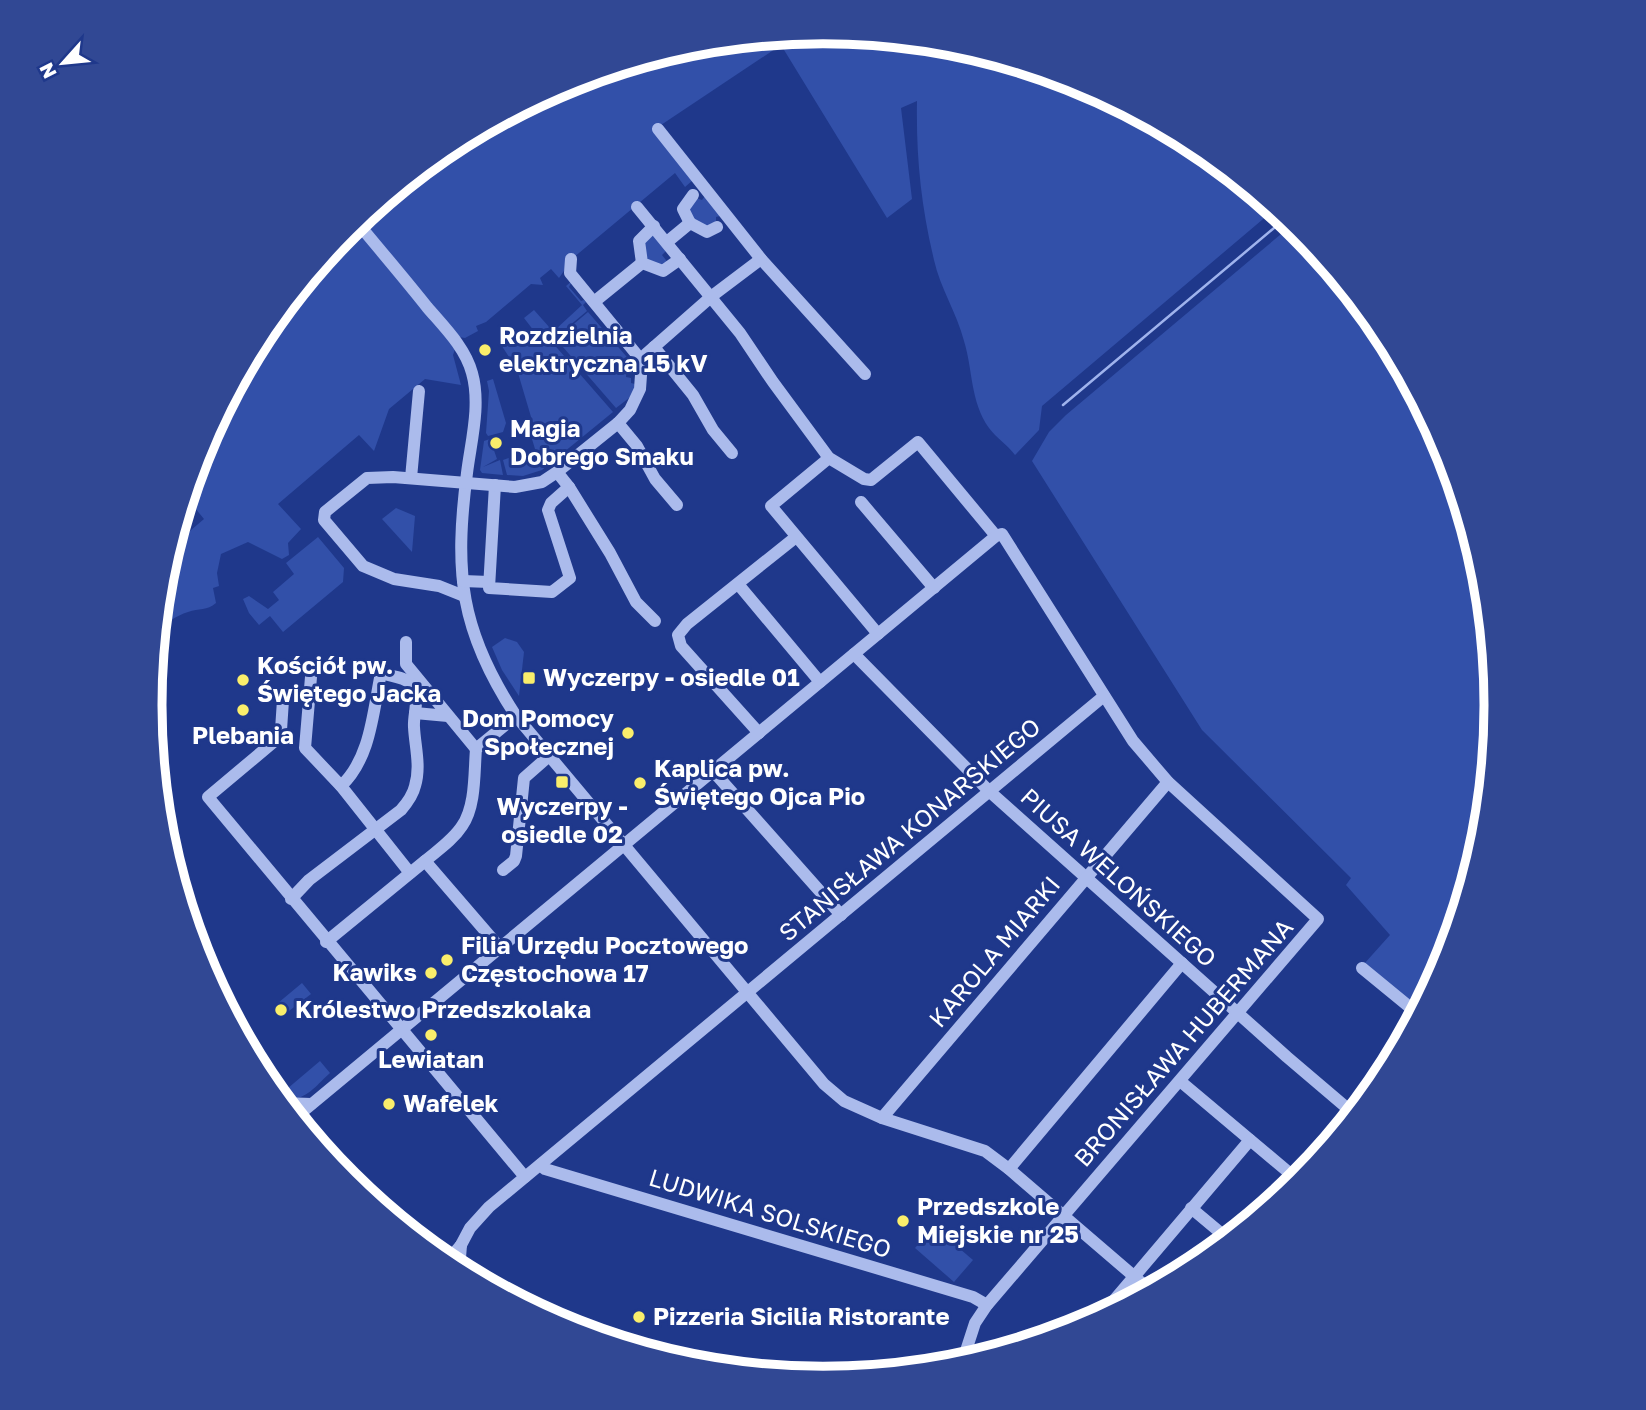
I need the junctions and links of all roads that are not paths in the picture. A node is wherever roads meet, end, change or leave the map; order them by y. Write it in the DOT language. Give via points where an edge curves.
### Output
graph roads {
  1 [pos="658,129"];
  2 [pos="692,195"];
  3 [pos="637,207"];
  4 [pos="690,223"];
  5 [pos="654,226"];
  6 [pos="717,227"];
  7 [pos="363,230"];
  8 [pos="667,242"];
  9 [pos="571,259"];
  10 [pos="680,259"];
  11 [pos="761,259"];
  12 [pos="642,263"];
  13 [pos="712,296"];
  14 [pos="594,302"];
  15 [pos="654,347"];
  16 [pos="642,361"];
  17 [pos="866,374"];
  18 [pos="419,391"];
  19 [pos="618,423"];
  20 [pos="732,453"];
  21 [pos="829,458"];
  22 [pos="557,472"];
  23 [pos="411,478"];
  24 [pos="466,483"];
  25 [pos="495,485"];
  26 [pos="569,487"];
  27 [pos="861,502"];
  28 [pos="677,505"];
  29 [pos="999,535"];
  30 [pos="796,537"];
  31 [pos="463,581"];
  32 [pos="489,582"];
  33 [pos="738,584"];
  34 [pos="934,588"];
  35 [pos="464,596"];
  36 [pos="654,621"];
  37 [pos="878,634"];
  38 [pos="406,642"];
  39 [pos="854,654"];
  40 [pos="311,677"];
  41 [pos="820,682"];
  42 [pos="1104,696"];
  43 [pos="283,700"];
  44 [pos="415,713"];
  45 [pos="448,716"];
  46 [pos="516,716"];
  47 [pos="759,733"];
  48 [pos="476,749"];
  49 [pos="549,756"];
  50 [pos="713,771"];
  51 [pos="1168,782"];
  52 [pos="341,786"];
  53 [pos="989,791"];
  54 [pos="376,830"];
  55 [pos="624,845"];
  56 [pos="425,861"];
  57 [pos="503,870"];
  58 [pos="410,873"];
  59 [pos="1086,877"];
  60 [pos="291,899"];
  61 [pos="841,915"];
  62 [pos="326,942"];
  63 [pos="500,948"];
  64 [pos="1182,963"];
  65 [pos="1363,968"];
  66 [pos="746,993"];
  67 [pos="1410,1008"];
  68 [pos="1237,1013"];
  69 [pos="401,1030"];
  70 [pos="1181,1081"];
  71 [pos="295,1103"];
  72 [pos="312,1104"];
  73 [pos="1348,1108"];
  74 [pos="302,1112"];
  75 [pos="882,1118"];
  76 [pos="1250,1140"];
  77 [pos="540,1165"];
  78 [pos="1009,1168"];
  79 [pos="1290,1174"];
  80 [pos="525,1177"];
  81 [pos="1191,1208"];
  82 [pos="1063,1216"];
  83 [pos="1221,1234"];
  84 [pos="461,1245"];
  85 [pos="454,1254"];
  86 [pos="460,1257"];
  87 [pos="1133,1275"];
  88 [pos="1143,1284"];
  89 [pos="1115,1298"];
  90 [pos="987,1305"];
  91 [pos="970,1350"];
  1 -- 11 [label="street"];
  2 -- 4 [label="street" via="683,209"];
  3 -- 5 [label="street"];
  4 -- 6 [label="street" via="707,232"];
  4 -- 8 [label="street"];
  5 -- 8 [label="street"];
  5 -- 12 [label="street" via="639,241"];
  7 -- 24 [label="street" via="468,362 476,394"];
  8 -- 10 [label="street"];
  9 -- 14 [label="street" via="570,273"];
  10 -- 12 [label="street" via="663,271"];
  10 -- 13 [label="street"];
  11 -- 13 [label="street"];
  11 -- 17 [label="street"];
  12 -- 14 [label="street"];
  13 -- 15 [label="street"];
  13 -- 21 [label="street"];
  14 -- 16 [label="street"];
  15 -- 16 [label="street"];
  15 -- 20 [label="street"];
  16 -- 19 [label="street" via="639,392"];
  18 -- 23 [label="street"];
  19 -- 22 [label="street"];
  19 -- 28 [label="street" via="637,446 654,480"];
  21 -- 29 [label="street" via="871,480 918,442"];
  21 -- 30 [label="street" via="771,506"];
  22 -- 25 [label="street" via="529,486"];
  22 -- 26 [label="street"];
  23 -- 24 [label="street"];
  23 -- 35 [label="street" via="368,478 325,512 324,520 363,566 394,579 439,586"];
  24 -- 25 [label="street"];
  24 -- 31 [label="street"];
  25 -- 32 [label="street"];
  26 -- 32 [label="street" via="548,510 568,580 546,592 489,587"];
  26 -- 36 [label="street" via="636,603"];
  27 -- 34 [label="street"];
  29 -- 34 [label="street"];
  29 -- 42 [label="street"];
  30 -- 33 [label="street"];
  30 -- 37 [label="street"];
  31 -- 32 [label="street"];
  31 -- 35 [label="street"];
  33 -- 41 [label="street"];
  33 -- 47 [label="street" via="687,624 678,641"];
  34 -- 37 [label="street"];
  35 -- 46 [label="street" via="483,660"];
  37 -- 39 [label="street"];
  38 -- 45 [label="street" via="406,663"];
  39 -- 41 [label="street"];
  39 -- 53 [label="street, PIUSA WELOŃSKIEGO"];
  40 -- 52 [label="street" via="305,748"];
  41 -- 47 [label="street"];
  42 -- 51 [label="street" via="1133,741"];
  42 -- 53 [label="street, STANISŁAWA KONARSKIEGO"];
  43 -- 60 [label="street" via="276,740 208,797"];
  44 -- 45 [label="street"];
  44 -- 52 [label="street" via="411,684 381,673 366,746"];
  44 -- 54 [label="street" via="415,787 401,810"];
  45 -- 48 [label="street"];
  46 -- 48 [label="street"];
  46 -- 49 [label="street"];
  47 -- 50 [label="street"];
  48 -- 56 [label="street" via="470,811 453,838"];
  49 -- 55 [label="street"];
  49 -- 57 [label="street" via="524,778 516,856"];
  50 -- 55 [label="street"];
  50 -- 61 [label="street"];
  51 -- 59 [label="street, KAROLA MIARKI"];
  51 -- 68 [label="street, BRONISŁAWA HUBERMANA" via="1318,919"];
  52 -- 54 [label="street"];
  53 -- 59 [label="street, PIUSA WELOŃSKIEGO"];
  53 -- 61 [label="street, STANISŁAWA KONARSKIEGO"];
  54 -- 58 [label="street"];
  54 -- 60 [label="street"];
  55 -- 63 [label="street"];
  55 -- 66 [label="street"];
  56 -- 58 [label="street"];
  56 -- 63 [label="street"];
  58 -- 62 [label="street"];
  59 -- 64 [label="street, PIUSA WELOŃSKIEGO"];
  59 -- 75 [label="street, KAROLA MIARKI"];
  60 -- 62 [label="street"];
  61 -- 66 [label="street, STANISŁAWA KONARSKIEGO"];
  62 -- 69 [label="street"];
  63 -- 69 [label="street"];
  64 -- 68 [label="street, PIUSA WELOŃSKIEGO"];
  64 -- 78 [label="street"];
  65 -- 67 [label="street"];
  66 -- 75 [label="street" via="824,1084 844,1101"];
  66 -- 77 [label="street, STANISŁAWA KONARSKIEGO"];
  68 -- 70 [label="street, BRONISŁAWA HUBERMANA"];
  68 -- 73 [label="street, PIUSA WELOŃSKIEGO"];
  69 -- 72 [label="street"];
  69 -- 80 [label="street"];
  70 -- 76 [label="street"];
  70 -- 82 [label="street, BRONISŁAWA HUBERMANA"];
  71 -- 72 [label="street"];
  72 -- 74 [label="street"];
  75 -- 78 [label="street" via="985,1151"];
  76 -- 79 [label="street"];
  76 -- 81 [label="street"];
  77 -- 80 [label="street, STANISŁAWA KONARSKIEGO"];
  77 -- 90 [label="street, LUDWIKA SOLSKIEGO"];
  78 -- 82 [label="street"];
  80 -- 84 [label="street, STANISŁAWA KONARSKIEGO" via="482,1214"];
  81 -- 83 [label="street"];
  81 -- 87 [label="street"];
  82 -- 87 [label="street"];
  82 -- 90 [label="street, BRONISŁAWA HUBERMANA"];
  84 -- 85 [label="street, STANISŁAWA KONARSKIEGO"];
  84 -- 86 [label="street, STANISŁAWA KONARSKIEGO"];
  87 -- 88 [label="street"];
  87 -- 89 [label="street"];
  90 -- 91 [label="street, BRONISŁAWA HUBERMANA" via="975,1323"];
}
